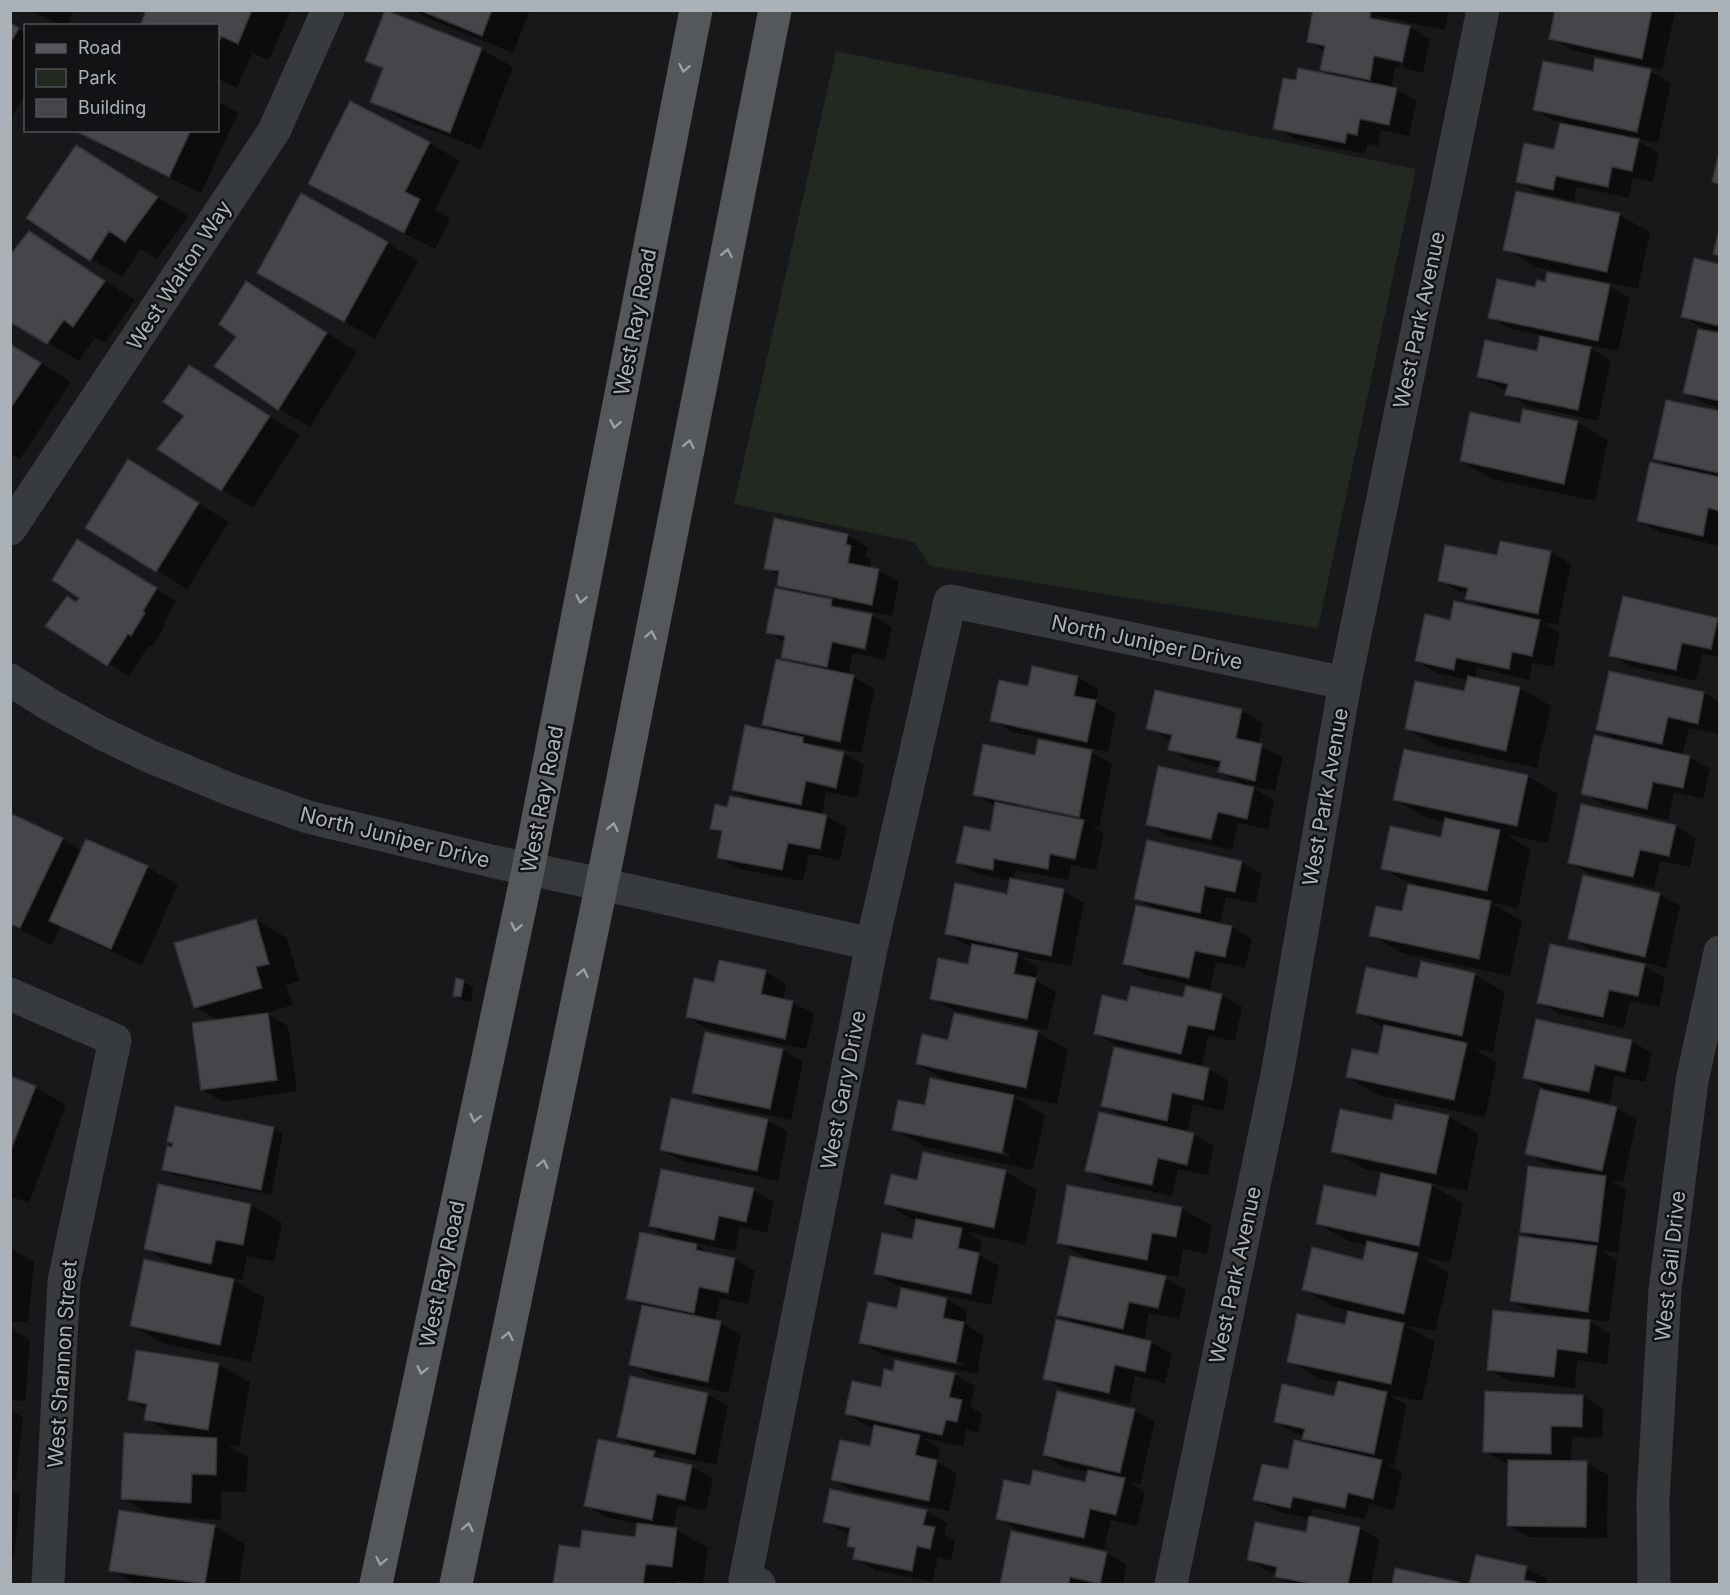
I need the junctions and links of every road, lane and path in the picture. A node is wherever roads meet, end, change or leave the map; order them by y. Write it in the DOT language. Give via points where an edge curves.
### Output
graph roads {
  1 [pos="328,10"];
  2 [pos="696,10"];
  3 [pos="775,10"];
  4 [pos="1483,10"];
  5 [pos="10,529"];
  6 [pos="950,601"];
  7 [pos="10,680"];
  8 [pos="1346,683"];
  9 [pos="528,870"];
  10 [pos="602,884"];
  11 [pos="872,944"];
  12 [pos="1719,952"];
  13 [pos="10,994"];
  14 [pos="752,1582"];
  15 [pos="48,1584"];
  16 [pos="376,1584"];
  17 [pos="456,1584"];
  18 [pos="1171,1584"];
  19 [pos="1654,1584"];
  1 -- 5 [label="street, West Walton Way" via="274,131"];
  2 -- 9 [label="main road, West Ray Road, one-way"];
  10 -- 3 [label="main road, one-way"];
  4 -- 8 [label="street, West Park Avenue"];
  6 -- 8 [label="street, North Juniper Drive"];
  6 -- 11 [label="street, West Gary Drive"];
  7 -- 9 [label="street, North Juniper Drive" via="101,733 234,791 308,817"];
  8 -- 18 [label="street, West Park Avenue" via="1277,1074"];
  9 -- 10 [label="street, North Juniper Drive"];
  9 -- 16 [label="main road, West Ray Road, one-way"];
  10 -- 11 [label="street, North Juniper Drive"];
  17 -- 10 [label="main road, one-way"];
  11 -- 14 [label="street, West Gary Drive"];
  12 -- 19 [label="street, West Gail Drive" via="1692,1081 1665,1290 1653,1500"];
  13 -- 15 [label="street, West Shannon Street" via="115,1040 64,1281"];
}
